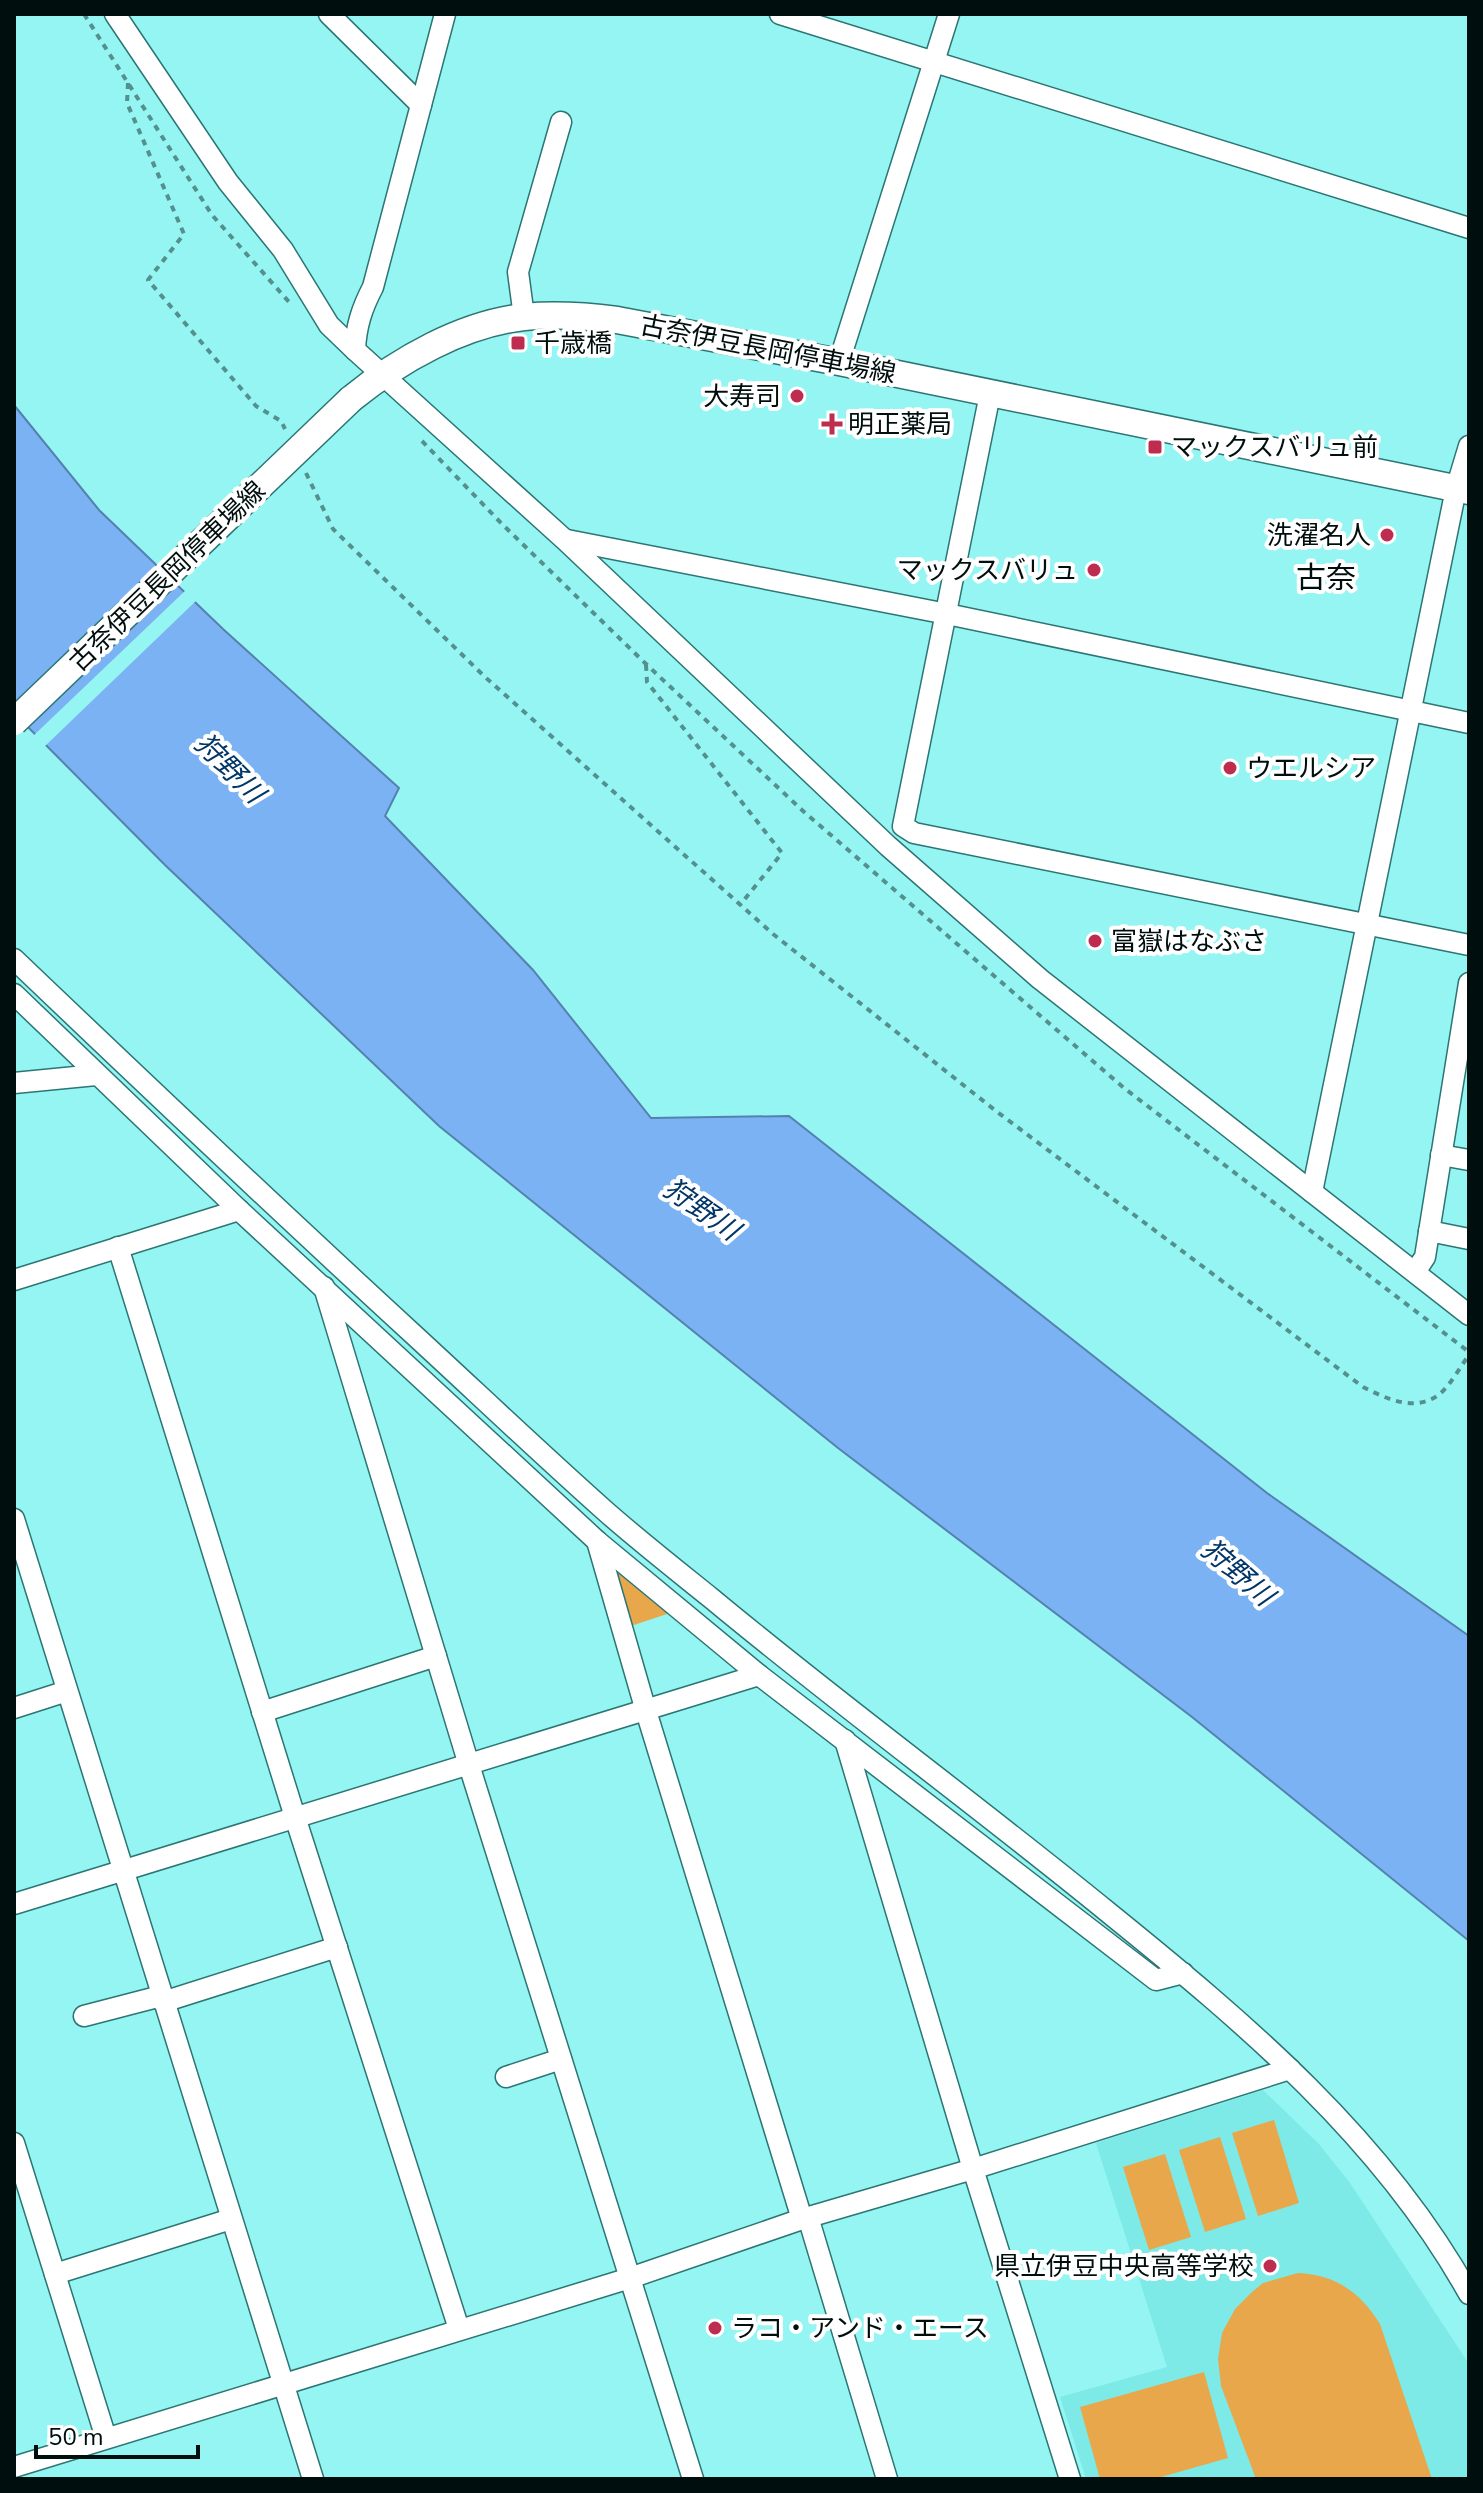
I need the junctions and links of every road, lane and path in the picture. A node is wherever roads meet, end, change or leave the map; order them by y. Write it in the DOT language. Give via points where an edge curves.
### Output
graph roads {
  1 [pos="84,14"];
  2 [pos="115,14"];
  3 [pos="329,14"];
  4 [pos="445,14"];
  5 [pos="949,14"];
  6 [pos="793,16"];
  7 [pos="934,63"];
  8 [pos="128,83"];
  9 [pos="421,105"];
  10 [pos="561,122"];
  11 [pos="1469,228"];
  12 [pos="295,309"];
  13 [pos="524,317"];
  14 [pos="355,350"];
  15 [pos="839,362"];
  16 [pos="383,376"];
  17 [pos="990,394"];
  18 [pos="287,435"];
  19 [pos="1469,446"];
  20 [pos="300,462"];
  21 [pos="1462,490"];
  22 [pos="564,539"];
  23 [pos="947,614"];
  24 [pos="646,664"];
  25 [pos="1409,712"];
  26 [pos="14,722"];
  27 [pos="1469,723"];
  28 [pos="740,905"];
  29 [pos="1365,922"];
  30 [pos="1469,945"];
  31 [pos="14,959"];
  32 [pos="1469,983"];
  33 [pos="14,994"];
  34 [pos="96,1075"];
  35 [pos="1462,1077"];
  36 [pos="14,1083"];
  37 [pos="1441,1155"];
  38 [pos="1469,1160"];
  39 [pos="1312,1192"];
  40 [pos="239,1210"];
  41 [pos="1429,1231"];
  42 [pos="1469,1239"];
  43 [pos="118,1247"];
  44 [pos="1415,1272"];
  45 [pos="14,1280"];
  46 [pos="324,1287"];
  47 [pos="1469,1315"];
  48 [pos="1469,1355"];
  49 [pos="14,1519"];
  50 [pos="597,1541"];
  51 [pos="18,1548"];
  52 [pos="436,1656"];
  53 [pos="759,1675"];
  54 [pos="67,1691"];
  55 [pos="14,1708"];
  56 [pos="646,1711"];
  57 [pos="262,1712"];
  58 [pos="845,1740"];
  59 [pos="469,1765"];
  60 [pos="295,1817"];
  61 [pos="122,1870"];
  62 [pos="14,1904"];
  63 [pos="337,1947"];
  64 [pos="1183,1973"];
  65 [pos="162,1999"];
  66 [pos="84,2016"];
  67 [pos="561,2059"];
  68 [pos="1290,2069"];
  69 [pos="506,2077"];
  70 [pos="14,2143"];
  71 [pos="973,2169"];
  72 [pos="24,2208"];
  73 [pos="805,2218"];
  74 [pos="231,2219"];
  75 [pos="55,2274"];
  76 [pos="630,2278"];
  77 [pos="1469,2294"];
  78 [pos="459,2329"];
  79 [pos="282,2385"];
  80 [pos="106,2438"];
  81 [pos="14,2467"];
  82 [pos="313,2479"];
  83 [pos="693,2479"];
  84 [pos="887,2479"];
  85 [pos="1070,2479"];
  1 -- 8 [label="path"];
  2 -- 14 [label="street" via="228,182 283,250 329,325"];
  3 -- 9 [label="street"];
  4 -- 9 [label="street"];
  5 -- 7 [label="street"];
  6 -- 7 [label="street"];
  7 -- 11 [label="street"];
  7 -- 15 [label="street"];
  8 -- 12 [label="path" via="212,215"];
  8 -- 18 [label="path" via="127,103 184,234 148,280 256,406 281,421"];
  9 -- 14 [label="street" via="373,287 355,329"];
  10 -- 13 [label="street" via="518,272"];
  13 -- 15 [label="main road, 古奈伊豆長岡停車場線" via="617,320"];
  13 -- 16 [label="main road, 古奈伊豆長岡停車場線" via="473,329"];
  14 -- 16 [label="street"];
  15 -- 17 [label="main road, 古奈伊豆長岡停車場線"];
  16 -- 22 [label="street"];
  16 -- 26 [label="main road, 古奈伊豆長岡停車場線, bridge" via="351,399"];
  17 -- 21 [label="main road, 古奈伊豆長岡停車場線"];
  17 -- 23 [label="street"];
  19 -- 21 [label="street"];
  20 -- 28 [label="path" via="333,529 485,677"];
  21 -- 25 [label="street"];
  22 -- 23 [label="street"];
  22 -- 39 [label="street" via="888,846 1028,969"];
  23 -- 25 [label="street"];
  23 -- 29 [label="street" via="903,826 914,833"];
  24 -- 28 [label="path" via="647,682 782,853"];
  25 -- 27 [label="street"];
  25 -- 29 [label="street"];
  28 -- 48 [label="path" via="996,1111 1363,1387 1386,1399 1422,1402 1438,1395"];
  29 -- 30 [label="street"];
  29 -- 39 [label="street"];
  31 -- 64 [label="street" via="605,1511"];
  32 -- 35 [label="street"];
  33 -- 34 [label="street"];
  34 -- 36 [label="street"];
  34 -- 40 [label="street"];
  35 -- 37 [label="street"];
  37 -- 38 [label="street"];
  37 -- 41 [label="street"];
  39 -- 44 [label="street"];
  40 -- 43 [label="street"];
  40 -- 46 [label="street"];
  41 -- 42 [label="street"];
  41 -- 44 [label="street" via="1425,1257"];
  43 -- 45 [label="street"];
  43 -- 57 [label="street"];
  44 -- 47 [label="street"];
  46 -- 50 [label="street"];
  46 -- 52 [label="street"];
  49 -- 51 [label="street"];
  50 -- 53 [label="street"];
  50 -- 56 [label="street"];
  51 -- 54 [label="street"];
  52 -- 57 [label="street"];
  52 -- 59 [label="street"];
  53 -- 56 [label="street"];
  53 -- 58 [label="street"];
  54 -- 55 [label="street"];
  54 -- 61 [label="street"];
  56 -- 59 [label="street"];
  56 -- 73 [label="street"];
  57 -- 60 [label="street"];
  58 -- 64 [label="street" via="1156,1980"];
  58 -- 71 [label="street"];
  59 -- 60 [label="street"];
  59 -- 67 [label="street"];
  60 -- 61 [label="street"];
  60 -- 63 [label="street"];
  61 -- 62 [label="street"];
  61 -- 65 [label="street"];
  63 -- 65 [label="street"];
  63 -- 78 [label="street"];
  64 -- 68 [label="street"];
  65 -- 66 [label="street"];
  65 -- 74 [label="street"];
  67 -- 69 [label="street"];
  67 -- 76 [label="street"];
  68 -- 71 [label="street"];
  68 -- 77 [label="street" via="1380,2166"];
  70 -- 72 [label="street"];
  71 -- 73 [label="street"];
  71 -- 85 [label="street"];
  72 -- 75 [label="street"];
  73 -- 76 [label="street"];
  73 -- 84 [label="street"];
  74 -- 75 [label="street"];
  74 -- 79 [label="street"];
  75 -- 80 [label="street"];
  76 -- 78 [label="street"];
  76 -- 83 [label="street"];
  78 -- 79 [label="street"];
  79 -- 80 [label="street"];
  79 -- 82 [label="street"];
  80 -- 81 [label="street"];
}
